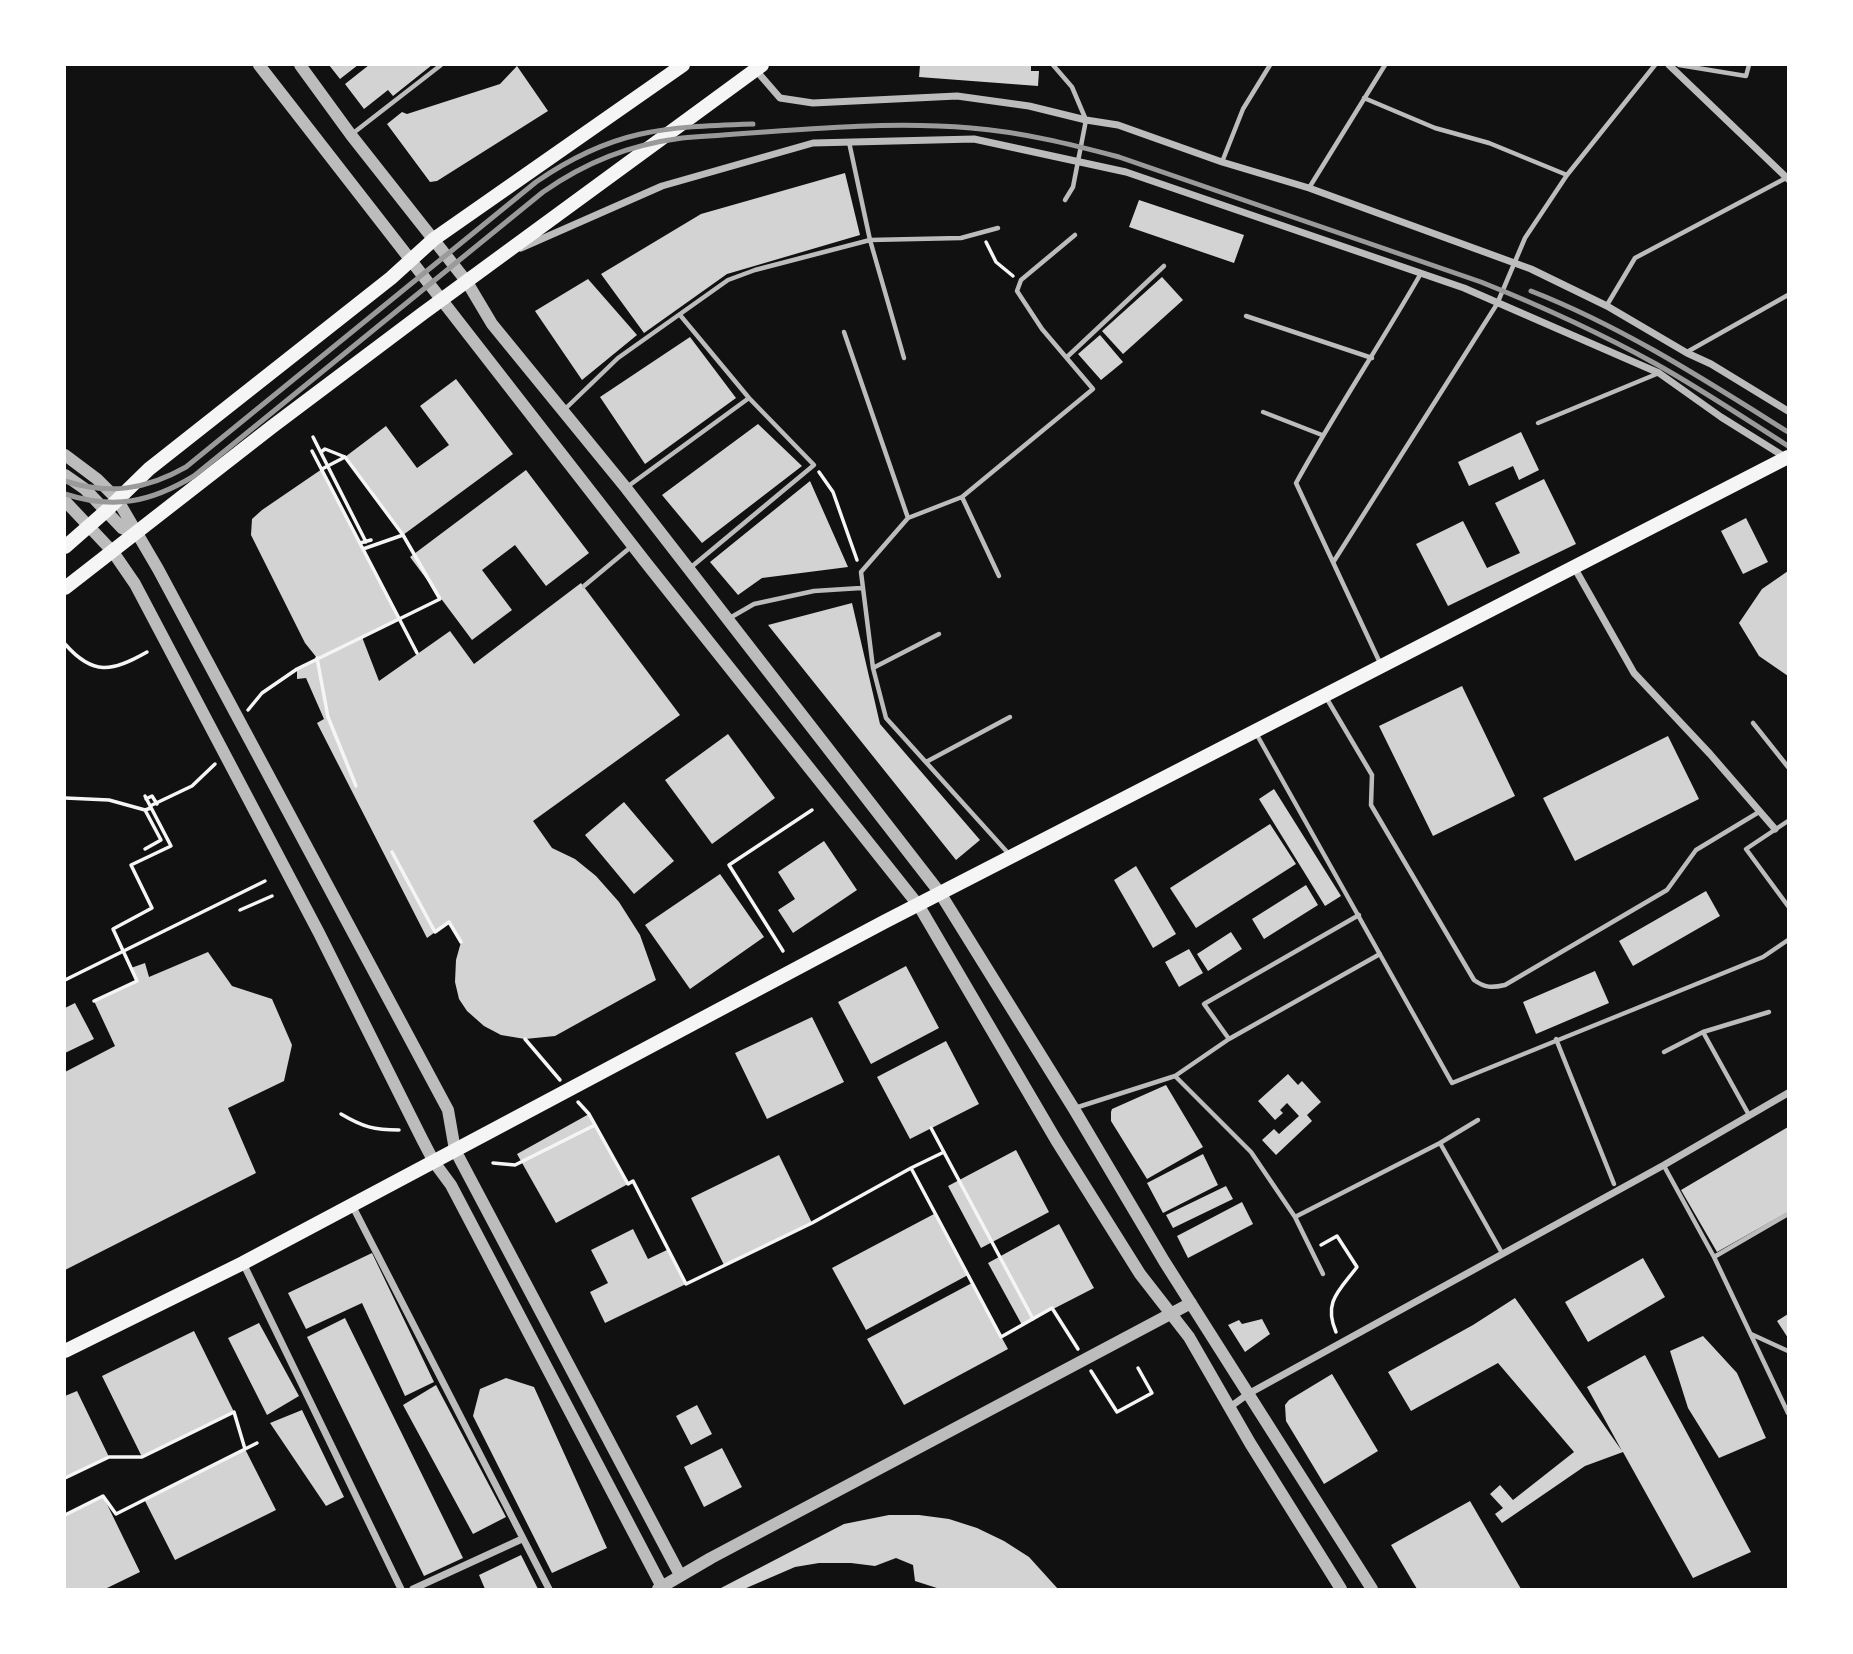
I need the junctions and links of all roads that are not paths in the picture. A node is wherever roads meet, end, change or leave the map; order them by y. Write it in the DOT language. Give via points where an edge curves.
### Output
graph roads {
  1 [pos="260,65"];
  2 [pos="301,65"];
  3 [pos="441,65"];
  4 [pos="683,65"];
  5 [pos="1053,65"];
  6 [pos="1270,65"];
  7 [pos="1385,65"];
  8 [pos="1655,65"];
  9 [pos="1669,65"];
  10 [pos="1679,65"];
  11 [pos="1749,65"];
  12 [pos="757,66"];
  13 [pos="1364,98"];
  14 [pos="1086,120"];
  15 [pos="351,135"];
  16 [pos="849,142"];
  17 [pos="1078,161"];
  18 [pos="1222,162"];
  19 [pos="1567,175"];
  20 [pos="1787,178"];
  21 [pos="1309,188"];
  22 [pos="1065,200"];
  23 [pos="998,228"];
  24 [pos="1075,235"];
  25 [pos="434,239"];
  26 [pos="870,240"];
  27 [pos="501,257"];
  28 [pos="411,258"];
  29 [pos="1514,263"];
  30 [pos="1164,266"];
  31 [pos="1420,275"];
  32 [pos="467,282"];
  33 [pos="1788,295"];
  34 [pos="442,299"];
  35 [pos="1497,304"];
  36 [pos="1607,306"];
  37 [pos="680,315"];
  38 [pos="1246,316"];
  39 [pos="844,332"];
  40 [pos="1687,353"];
  41 [pos="1067,357"];
  42 [pos="904,358"];
  43 [pos="1372,358"];
  44 [pos="1659,373"];
  45 [pos="748,398"];
  46 [pos="564,411"];
  47 [pos="1788,411"];
  48 [pos="1263,412"];
  49 [pos="1538,423"];
  50 [pos="1322,435"];
  51 [pos="65,455"];
  52 [pos="1788,458"];
  53 [pos="65,475"];
  54 [pos="626,488"];
  55 [pos="962,498"];
  56 [pos="117,499"];
  57 [pos="65,500"];
  58 [pos="106,511"];
  59 [pos="908,518"];
  60 [pos="90,526"];
  61 [pos="136,533"];
  62 [pos="633,546"];
  63 [pos="65,547"];
  64 [pos="113,552"];
  65 [pos="1334,561"];
  66 [pos="1573,567"];
  67 [pos="689,569"];
  68 [pos="999,576"];
  69 [pos="584,586"];
  70 [pos="861,588"];
  71 [pos="65,589"];
  72 [pos="728,620"];
  73 [pos="940,634"];
  74 [pos="1381,666"];
  75 [pos="873,668"];
  76 [pos="1325,695"];
  77 [pos="1010,717"];
  78 [pos="1753,723"];
  79 [pos="1255,731"];
  80 [pos="926,762"];
  81 [pos="1788,767"];
  82 [pos="1759,812"];
  83 [pos="1788,821"];
  84 [pos="1775,829"];
  85 [pos="1011,857"];
  86 [pos="940,893"];
  87 [pos="919,906"];
  88 [pos="1788,906"];
  89 [pos="1359,915"];
  90 [pos="1788,940"];
  91 [pos="1380,954"];
  92 [pos="1769,1012"];
  93 [pos="1703,1032"];
  94 [pos="1229,1039"];
  95 [pos="1556,1040"];
  96 [pos="1664,1052"];
  97 [pos="1175,1076"];
  98 [pos="1788,1093"];
  99 [pos="1074,1109"];
  100 [pos="1749,1115"];
  101 [pos="1478,1120"];
  102 [pos="1440,1143"];
  103 [pos="455,1150"];
  104 [pos="434,1162"];
  105 [pos="1664,1165"];
  106 [pos="1614,1184"];
  107 [pos="352,1205"];
  108 [pos="1788,1214"];
  109 [pos="1295,1216"];
  110 [pos="1502,1253"];
  111 [pos="1714,1257"];
  112 [pos="243,1263"];
  113 [pos="1323,1274"];
  114 [pos="1191,1303"];
  115 [pos="1172,1314"];
  116 [pos="1751,1333"];
  117 [pos="65,1351"];
  118 [pos="1788,1351"];
  119 [pos="1248,1394"];
  120 [pos="1230,1407"];
  121 [pos="1788,1413"];
  122 [pos="522,1539"];
  123 [pos="680,1575"];
  124 [pos="660,1588"];
  125 [pos="401,1589"];
  126 [pos="413,1589"];
  127 [pos="549,1589"];
  128 [pos="1341,1589"];
  129 [pos="1372,1589"];
  1 -- 28 [label="street"];
  2 -- 15 [label="street"];
  3 -- 15 [label="lane"];
  4 -- 25 [label="main road"];
  5 -- 14 [label="lane" via="1072,87"];
  6 -- 18 [label="lane" via="1243,109"];
  7 -- 13 [label="lane"];
  8 -- 19 [label="lane"];
  9 -- 20 [label="street"];
  10 -- 11 [label="lane" via="1746,76"];
  12 -- 14 [label="street" via="780,98 813,103 957,96"];
  12 -- 27 [label="main road"];
  13 -- 19 [label="lane"];
  13 -- 21 [label="lane"];
  14 -- 17 [label="lane"];
  14 -- 18 [label="street" via="1118,124"];
  15 -- 25 [label="street"];
  16 -- 17 [label="street" via="974,139"];
  16 -- 26 [label="lane"];
  16 -- 27 [label="street" via="813,143 662,186"];
  17 -- 22 [label="lane"];
  17 -- 31 [label="street" via="1126,172"];
  18 -- 21 [label="street"];
  19 -- 29 [label="lane"];
  20 -- 36 [label="lane" via="1635,258"];
  21 -- 29 [label="street"];
  23 -- 26 [label="lane" via="961,237"];
  24 -- 41 [label="lane" via="1021,280 1017,291"];
  25 -- 28 [label="main road"];
  25 -- 32 [label="street"];
  26 -- 37 [label="lane" via="729,279"];
  26 -- 42 [label="lane"];
  27 -- 32 [label="main road"];
  28 -- 34 [label="street"];
  28 -- 56 [label="main road"];
  29 -- 35 [label="lane"];
  29 -- 36 [label="street"];
  30 -- 41 [label="lane"];
  31 -- 35 [label="street"];
  31 -- 43 [label="lane"];
  32 -- 34 [label="main road"];
  32 -- 46 [label="street" via="492,324"];
  33 -- 40 [label="lane"];
  34 -- 61 [label="main road"];
  34 -- 62 [label="street"];
  35 -- 44 [label="street"];
  35 -- 65 [label="lane"];
  36 -- 40 [label="street"];
  37 -- 45 [label="lane"];
  37 -- 46 [label="lane" via="618,358"];
  38 -- 43 [label="lane"];
  39 -- 59 [label="lane"];
  40 -- 47 [label="street"];
  41 -- 55 [label="lane" via="1093,389"];
  43 -- 50 [label="lane"];
  44 -- 49 [label="lane"];
  44 -- 52 [label="street"];
  45 -- 54 [label="lane"];
  45 -- 67 [label="lane" via="814,465"];
  46 -- 54 [label="street"];
  48 -- 50 [label="lane"];
  50 -- 65 [label="lane" via="1296,483"];
  51 -- 56 [label="street"];
  52 -- 66 [label="main road"];
  53 -- 58 [label="street"];
  54 -- 67 [label="street"];
  55 -- 59 [label="lane"];
  55 -- 68 [label="lane"];
  56 -- 58 [label="main road"];
  56 -- 61 [label="street"];
  57 -- 60 [label="street"];
  58 -- 60 [label="main road"];
  58 -- 61 [label="street" via="122,528"];
  59 -- 70 [label="lane" via="861,572"];
  60 -- 63 [label="main road"];
  60 -- 64 [label="street"];
  61 -- 64 [label="main road"];
  61 -- 103 [label="street" via="448,1110"];
  62 -- 69 [label="lane"];
  62 -- 87 [label="street"];
  64 -- 71 [label="main road"];
  64 -- 104 [label="street" via="170,649"];
  65 -- 74 [label="lane"];
  66 -- 74 [label="main road"];
  66 -- 82 [label="street" via="1634,673"];
  67 -- 72 [label="street"];
  70 -- 72 [label="lane" via="814,590 754,604"];
  70 -- 75 [label="lane"];
  72 -- 86 [label="street"];
  73 -- 75 [label="lane"];
  74 -- 76 [label="main road"];
  75 -- 80 [label="lane" via="886,718"];
  76 -- 79 [label="main road"];
  76 -- 82 [label="lane" via="1372,775 1371,805 1474,980 1483,986 1505,985 1667,890 1696,850"];
  77 -- 80 [label="lane"];
  78 -- 81 [label="lane"];
  79 -- 85 [label="main road"];
  79 -- 89 [label="lane"];
  80 -- 85 [label="lane"];
  82 -- 84 [label="street"];
  83 -- 84 [label="lane"];
  84 -- 88 [label="lane" via="1746,849"];
  85 -- 86 [label="main road"];
  86 -- 87 [label="main road"];
  86 -- 99 [label="street"];
  87 -- 103 [label="main road"];
  87 -- 115 [label="street" via="1056,1140 1140,1275"];
  89 -- 91 [label="lane"];
  89 -- 94 [label="lane" via="1204,1004"];
  90 -- 95 [label="lane" via="1763,957"];
  91 -- 94 [label="lane"];
  91 -- 95 [label="lane" via="1452,1083"];
  92 -- 93 [label="lane"];
  93 -- 96 [label="lane"];
  93 -- 100 [label="lane"];
  94 -- 97 [label="lane"];
  95 -- 106 [label="lane"];
  97 -- 99 [label="lane"];
  97 -- 109 [label="lane" via="1251,1152"];
  98 -- 100 [label="street"];
  99 -- 114 [label="street"];
  100 -- 105 [label="street"];
  101 -- 102 [label="lane"];
  102 -- 109 [label="lane"];
  102 -- 110 [label="lane"];
  103 -- 104 [label="main road"];
  103 -- 123 [label="street"];
  104 -- 107 [label="main road"];
  104 -- 124 [label="street" via="451,1185"];
  105 -- 110 [label="street"];
  105 -- 111 [label="lane"];
  107 -- 112 [label="main road"];
  107 -- 122 [label="street"];
  108 -- 111 [label="lane"];
  109 -- 113 [label="lane"];
  110 -- 119 [label="street"];
  111 -- 116 [label="lane"];
  112 -- 117 [label="main road"];
  112 -- 125 [label="street"];
  114 -- 115 [label="street"];
  114 -- 119 [label="street"];
  115 -- 120 [label="street"];
  115 -- 123 [label="street"];
  116 -- 118 [label="lane"];
  116 -- 121 [label="lane"];
  119 -- 120 [label="street"];
  119 -- 129 [label="street"];
  120 -- 128 [label="street"];
  122 -- 126 [label="street"];
  122 -- 127 [label="street"];
  123 -- 124 [label="street"];
}
